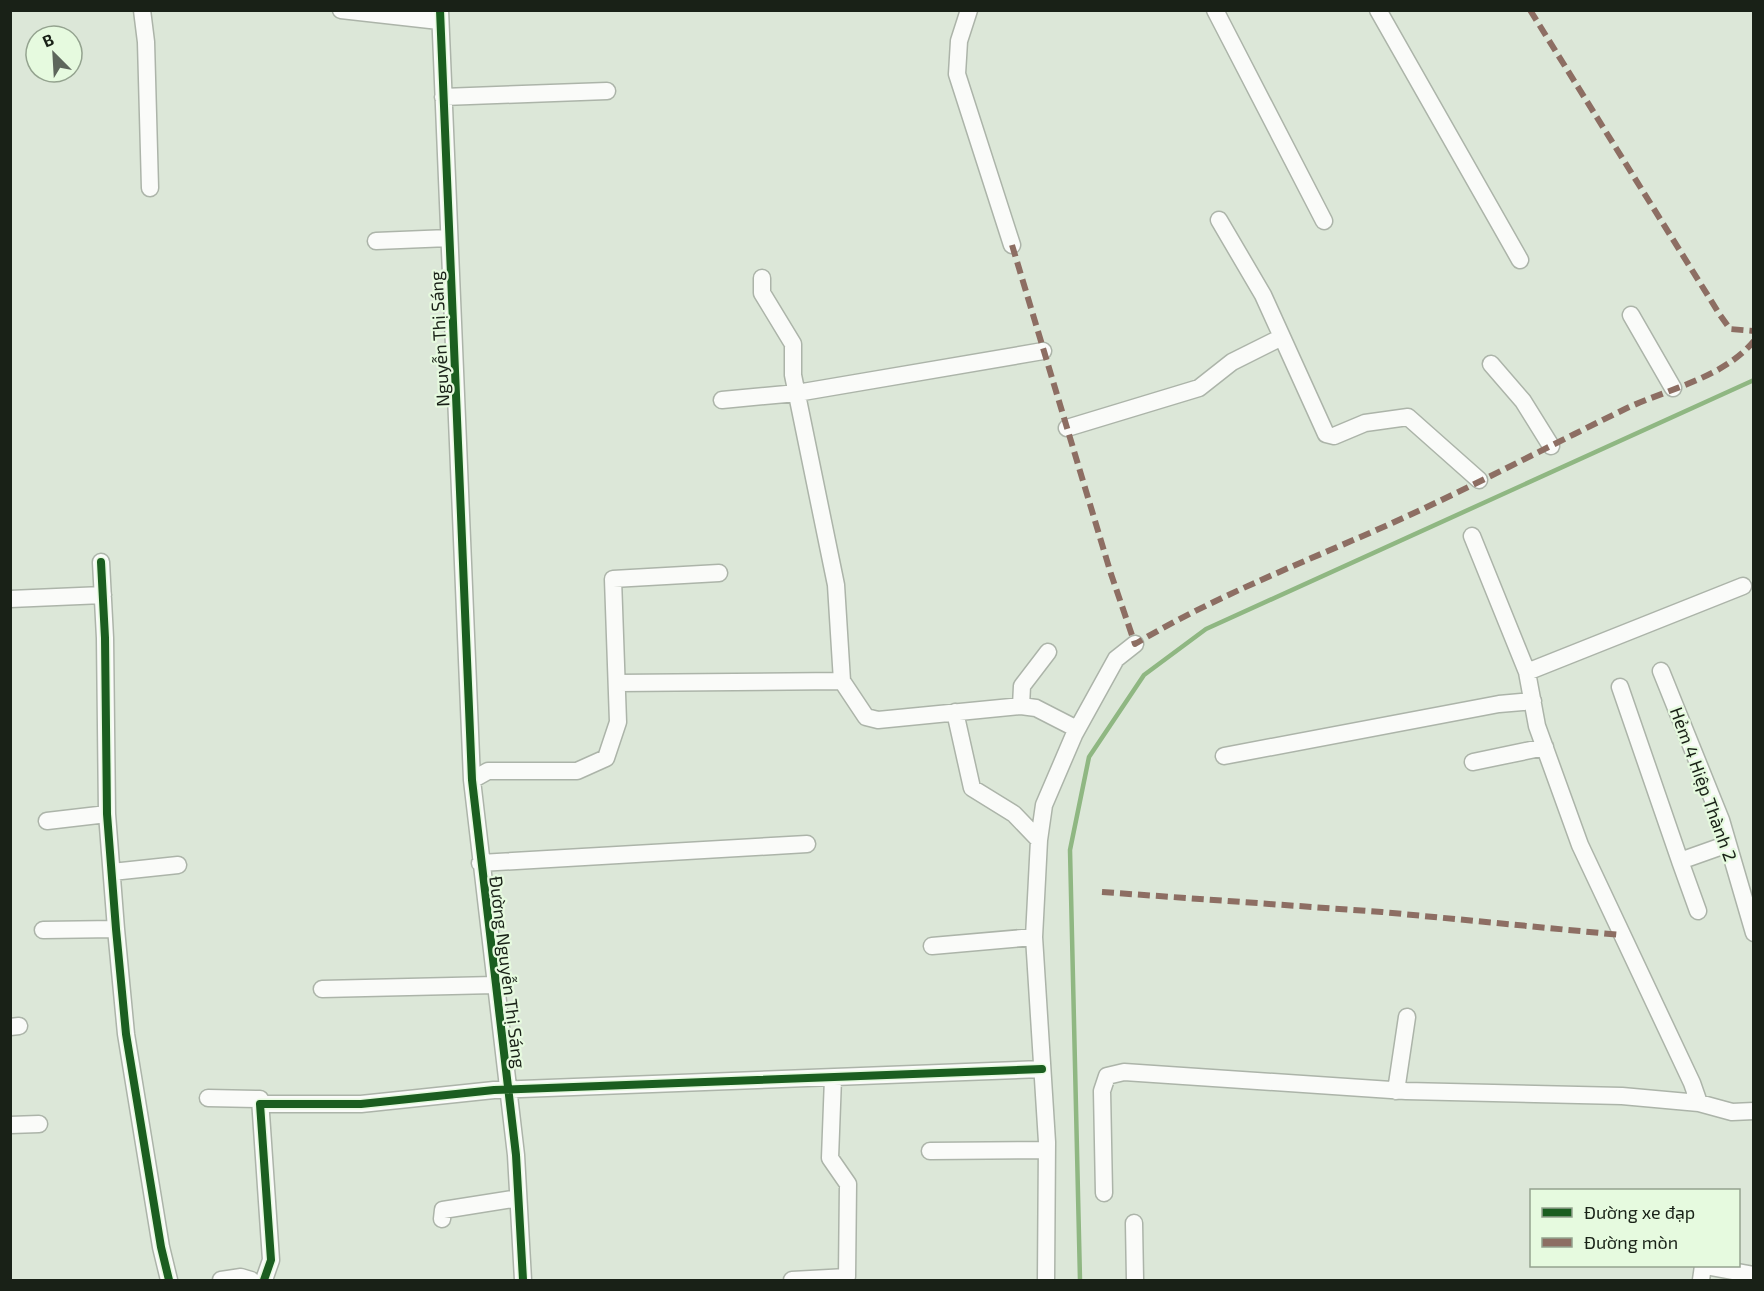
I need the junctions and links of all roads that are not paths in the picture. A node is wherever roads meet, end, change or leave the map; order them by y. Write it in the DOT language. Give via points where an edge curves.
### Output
graph roads {
  1 [pos="142,10"];
  2 [pos="341,10"];
  3 [pos="969,10"];
  4 [pos="1215,10"];
  5 [pos="1378,10"];
  6 [pos="440,16"];
  7 [pos="607,91"];
  8 [pos="443,97"];
  9 [pos="150,188"];
  10 [pos="1219,220"];
  11 [pos="1324,221"];
  12 [pos="449,238"];
  13 [pos="376,241"];
  14 [pos="1012,245"];
  15 [pos="1520,260"];
  16 [pos="762,278"];
  17 [pos="1631,315"];
  18 [pos="1282,337"];
  19 [pos="1043,351"];
  20 [pos="1491,364"];
  21 [pos="1673,388"];
  22 [pos="797,393"];
  23 [pos="722,400"];
  24 [pos="1066,428"];
  25 [pos="1551,446"];
  26 [pos="1479,480"];
  27 [pos="1472,536"];
  28 [pos="101,562"];
  29 [pos="719,573"];
  30 [pos="1743,586"];
  31 [pos="103,595"];
  32 [pos="10,599"];
  33 [pos="1135,644"];
  34 [pos="1048,652"];
  35 [pos="467,667"];
  36 [pos="1661,670"];
  37 [pos="1527,672"];
  38 [pos="842,681"];
  39 [pos="617,683"];
  40 [pos="1620,687"];
  41 [pos="1533,701"];
  42 [pos="1021,706"];
  43 [pos="955,712"];
  44 [pos="1077,729"];
  45 [pos="1545,747"];
  46 [pos="1224,756"];
  47 [pos="1473,762"];
  48 [pos="472,780"];
  49 [pos="107,814"];
  50 [pos="46,821"];
  51 [pos="1039,840"];
  52 [pos="807,844"];
  53 [pos="1728,844"];
  54 [pos="1680,861"];
  55 [pos="480,863"];
  56 [pos="178,865"];
  57 [pos="112,872"];
  58 [pos="1698,910"];
  59 [pos="116,929"];
  60 [pos="43,930"];
  61 [pos="1754,933"];
  62 [pos="1034,937"];
  63 [pos="932,946"];
  64 [pos="495,985"];
  65 [pos="322,989"];
  66 [pos="1407,1017"];
  67 [pos="1042,1069"];
  68 [pos="833,1078"];
  69 [pos="508,1090"];
  70 [pos="1396,1091"];
  71 [pos="208,1098"];
  72 [pos="1699,1103"];
  73 [pos="260,1104"];
  74 [pos="1754,1111"];
  75 [pos="39,1124"];
  76 [pos="10,1125"];
  77 [pos="1047,1150"];
  78 [pos="930,1151"];
  79 [pos="1104,1193"];
  80 [pos="518,1198"];
  81 [pos="442,1219"];
  82 [pos="1134,1223"];
  83 [pos="1710,1267"];
  84 [pos="1754,1275"];
  85 [pos="169,1281"];
  86 [pos="221,1281"];
  87 [pos="251,1281"];
  88 [pos="264,1281"];
  89 [pos="523,1281"];
  90 [pos="792,1281"];
  91 [pos="1046,1281"];
  92 [pos="1135,1281"];
  1 -- 9 [label="street"];
  2 -- 6 [label="street"];
  3 -- 14 [label="street" via="959,41 957,74"];
  4 -- 11 [label="street"];
  5 -- 15 [label="street"];
  6 -- 8 [label="street, Nguyễn Thị Sáng"];
  7 -- 8 [label="street"];
  8 -- 12 [label="street, Nguyễn Thị Sáng"];
  10 -- 18 [label="street" via="1263,295"];
  12 -- 13 [label="street"];
  12 -- 35 [label="street, Nguyễn Thị Sáng"];
  16 -- 22 [label="street" via="762,293 792,344"];
  17 -- 21 [label="street"];
  18 -- 24 [label="street" via="1232,362 1200,388"];
  18 -- 26 [label="street" via="1326,434 1334,436 1365,423 1408,417"];
  19 -- 22 [label="street"];
  20 -- 25 [label="street" via="1523,401"];
  22 -- 23 [label="street"];
  22 -- 38 [label="street" via="836,585"];
  27 -- 37 [label="street"];
  28 -- 31 [label="street"];
  29 -- 39 [label="street" via="613,579"];
  30 -- 37 [label="street"];
  31 -- 32 [label="street"];
  31 -- 49 [label="street"];
  33 -- 44 [label="street" via="1116,659"];
  34 -- 42 [label="street" via="1022,686"];
  35 -- 48 [label="street, Đường Nguyễn Thị Sáng"];
  36 -- 53 [label="street, Hẻm 4 Hiệp Thành 2"];
  37 -- 41 [label="street"];
  38 -- 39 [label="street"];
  38 -- 43 [label="street" via="866,717 878,720"];
  39 -- 48 [label="street" via="618,722 606,758 577,771 488,771"];
  40 -- 54 [label="street"];
  41 -- 45 [label="street"];
  41 -- 46 [label="street" via="1499,704"];
  42 -- 43 [label="street"];
  42 -- 44 [label="street" via="1036,708"];
  43 -- 51 [label="street" via="972,788 1014,814"];
  44 -- 51 [label="street" via="1044,805"];
  45 -- 47 [label="street"];
  45 -- 72 [label="street" via="1580,845"];
  48 -- 55 [label="street, Đường Nguyễn Thị Sáng"];
  49 -- 50 [label="street"];
  49 -- 57 [label="street"];
  51 -- 62 [label="street"];
  52 -- 55 [label="street"];
  53 -- 54 [label="street"];
  53 -- 61 [label="street, Hẻm 4 Hiệp Thành 2"];
  54 -- 58 [label="street"];
  55 -- 64 [label="street, Đường Nguyễn Thị Sáng"];
  56 -- 57 [label="street"];
  57 -- 59 [label="street"];
  59 -- 60 [label="street"];
  59 -- 85 [label="street" via="126,1034"];
  62 -- 63 [label="street"];
  62 -- 67 [label="street"];
  64 -- 65 [label="street"];
  64 -- 69 [label="street, Đường Nguyễn Thị Sáng"];
  66 -- 70 [label="street"];
  67 -- 68 [label="street"];
  67 -- 77 [label="street"];
  68 -- 69 [label="street"];
  68 -- 90 [label="street" via="830,1158 848,1184 847,1277"];
  69 -- 73 [label="street" via="361,1104"];
  69 -- 80 [label="street, Đường Nguyễn Thị Sáng"];
  70 -- 72 [label="street" via="1622,1096"];
  70 -- 79 [label="street" via="1124,1072 1107,1076 1102,1091"];
  71 -- 73 [label="street" via="260,1099"];
  72 -- 74 [label="street" via="1732,1112"];
  73 -- 88 [label="street" via="271,1260"];
  75 -- 76 [label="street"];
  77 -- 78 [label="street"];
  77 -- 91 [label="street"];
  80 -- 81 [label="street" via="442,1210"];
  80 -- 89 [label="street, Đường Nguyễn Thị Sáng"];
  82 -- 92 [label="street"];
  83 -- 84 [label="street"];
  86 -- 87 [label="street" via="241,1277"];
}
